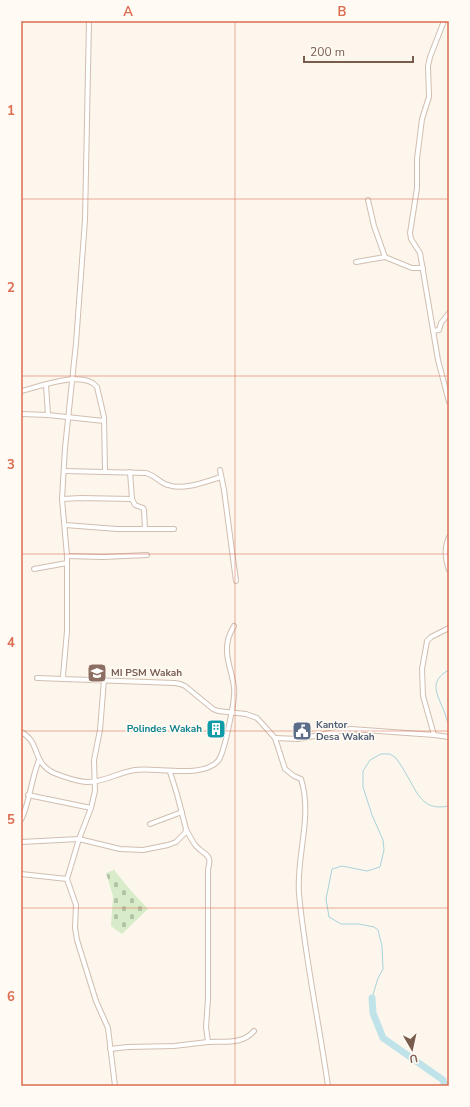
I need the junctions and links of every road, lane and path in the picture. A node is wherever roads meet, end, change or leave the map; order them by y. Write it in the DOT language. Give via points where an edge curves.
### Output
graph roads {
  1 [pos="89,21"];
  2 [pos="444,21"];
  3 [pos="368,200"];
  4 [pos="385,257"];
  5 [pos="356,262"];
  6 [pos="423,268"];
  7 [pos="449,313"];
  8 [pos="433,331"];
  9 [pos="73,378"];
  10 [pos="46,385"];
  11 [pos="21,391"];
  12 [pos="449,402"];
  13 [pos="21,414"];
  14 [pos="48,415"];
  15 [pos="69,417"];
  16 [pos="104,421"];
  17 [pos="220,470"];
  18 [pos="64,471"];
  19 [pos="105,471"];
  20 [pos="130,472"];
  21 [pos="221,477"];
  22 [pos="62,499"];
  23 [pos="132,499"];
  24 [pos="65,525"];
  25 [pos="145,529"];
  26 [pos="174,529"];
  27 [pos="449,537"];
  28 [pos="147,555"];
  29 [pos="67,556"];
  30 [pos="67,563"];
  31 [pos="34,569"];
  32 [pos="449,570"];
  33 [pos="236,581"];
  34 [pos="234,626"];
  35 [pos="449,628"];
  36 [pos="37,678"];
  37 [pos="64,679"];
  38 [pos="104,680"];
  39 [pos="231,713"];
  40 [pos="21,732"];
  41 [pos="434,735"];
  42 [pos="448,737"];
  43 [pos="275,738"];
  44 [pos="38,760"];
  45 [pos="170,772"];
  46 [pos="94,782"];
  47 [pos="28,795"];
  48 [pos="91,808"];
  49 [pos="182,812"];
  50 [pos="21,820"];
  51 [pos="150,824"];
  52 [pos="186,829"];
  53 [pos="79,839"];
  54 [pos="21,842"];
  55 [pos="21,874"];
  56 [pos="67,878"];
  57 [pos="254,1031"];
  58 [pos="208,1042"];
  59 [pos="110,1049"];
  60 [pos="115,1086"];
  61 [pos="328,1086"];
  1 -- 9 [label="street" via="85,220"];
  2 -- 6 [label="street" via="428,66 429,97 422,119 417,159 417,188 410,232 420,253"];
  3 -- 4 [label="street"];
  4 -- 5 [label="street"];
  4 -- 6 [label="street" via="412,268"];
  6 -- 8 [label="street"];
  7 -- 8 [label="street" via="438,330"];
  8 -- 12 [label="street"];
  9 -- 10 [label="street"];
  9 -- 15 [label="street"];
  9 -- 16 [label="street" via="94,383 97,387"];
  10 -- 11 [label="street"];
  10 -- 14 [label="street"];
  13 -- 14 [label="street"];
  14 -- 15 [label="street"];
  15 -- 16 [label="street"];
  15 -- 18 [label="street"];
  16 -- 19 [label="street"];
  17 -- 21 [label="street"];
  18 -- 19 [label="street"];
  18 -- 22 [label="street"];
  19 -- 20 [label="street"];
  20 -- 21 [label="street" via="152,475 165,484 178,487"];
  20 -- 23 [label="street"];
  21 -- 33 [label="street"];
  22 -- 23 [label="street"];
  22 -- 24 [label="street"];
  23 -- 25 [label="street" via="135,505 144,510"];
  24 -- 25 [label="street"];
  24 -- 29 [label="street"];
  25 -- 26 [label="street"];
  27 -- 32 [label="street" via="445,552"];
  28 -- 29 [label="street"];
  29 -- 30 [label="street"];
  30 -- 31 [label="street"];
  30 -- 37 [label="street"];
  34 -- 39 [label="street" via="228,639 227,650 234,688"];
  35 -- 41 [label="street" via="427,641 422,669 423,696"];
  36 -- 37 [label="street"];
  37 -- 38 [label="street"];
  38 -- 39 [label="street" via="180,684 213,709"];
  38 -- 46 [label="street" via="100,730 94,760"];
  39 -- 43 [label="street" via="257,718"];
  39 -- 45 [label="street" via="217,761 204,769"];
  40 -- 44 [label="street" via="30,738"];
  41 -- 42 [label="street"];
  41 -- 43 [label="street" via="351,729 298,739"];
  43 -- 61 [label="street" via="285,769 301,779 303,785 306,808 299,892"];
  44 -- 46 [label="street" via="45,768 64,777 81,782"];
  44 -- 47 [label="street"];
  45 -- 46 [label="street" via="134,770"];
  45 -- 49 [label="street"];
  46 -- 48 [label="street" via="95,791"];
  47 -- 48 [label="street"];
  47 -- 50 [label="street"];
  48 -- 53 [label="street"];
  49 -- 51 [label="street"];
  49 -- 52 [label="street"];
  52 -- 53 [label="street" via="176,842 143,850 120,849"];
  52 -- 58 [label="street" via="210,860 206,1027"];
  53 -- 54 [label="street"];
  53 -- 56 [label="street"];
  55 -- 56 [label="street"];
  56 -- 59 [label="street" via="76,905 77,940 96,1001 108,1028"];
  57 -- 58 [label="street" via="246,1039"];
  58 -- 59 [label="street"];
  59 -- 60 [label="street"];
}
